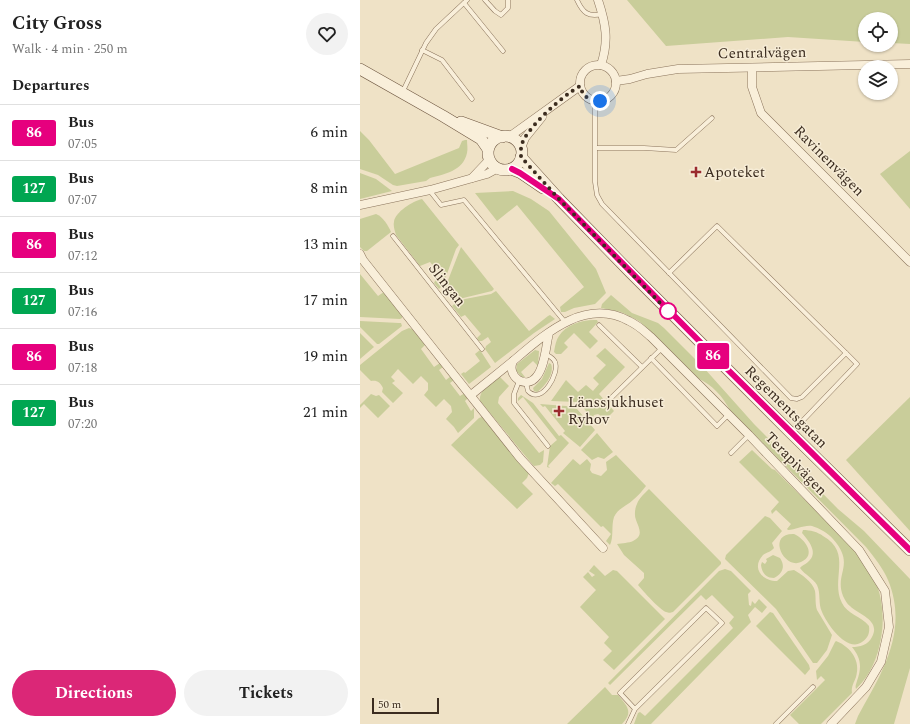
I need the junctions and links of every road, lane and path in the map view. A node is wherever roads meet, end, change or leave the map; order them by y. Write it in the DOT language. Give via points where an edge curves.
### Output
graph roads {
  1 [pos="486,0"];
  2 [pos="508,0"];
  3 [pos="577,0"];
  4 [pos="598,0"];
  5 [pos="466,1"];
  6 [pos="602,14"];
  7 [pos="422,50"];
  8 [pos="503,51"];
  9 [pos="910,64"];
  10 [pos="601,65"];
  11 [pos="752,68"];
  12 [pos="360,69"];
  13 [pos="616,81"];
  14 [pos="580,86"];
  15 [pos="402,93"];
  16 [pos="472,99"];
  17 [pos="595,101"];
  18 [pos="551,107"];
  19 [pos="443,116"];
  20 [pos="712,118"];
  21 [pos="506,137"];
  22 [pos="596,148"];
  23 [pos="521,152"];
  24 [pos="489,155"];
  25 [pos="498,168"];
  26 [pos="512,169"];
  27 [pos="471,179"];
  28 [pos="430,190"];
  29 [pos="559,199"];
  30 [pos="360,205"];
  31 [pos="393,236"];
  32 [pos="360,254"];
  33 [pos="910,262"];
  34 [pos="669,273"];
  35 [pos="565,322"];
  36 [pos="598,325"];
  37 [pos="549,333"];
  38 [pos="662,348"];
  39 [pos="482,349"];
  40 [pos="846,353"];
  41 [pos="544,354"];
  42 [pos="651,358"];
  43 [pos="513,361"];
  44 [pos="642,367"];
  45 [pos="522,382"];
  46 [pos="471,395"];
  47 [pos="608,401"];
  48 [pos="729,414"];
  49 [pos="791,433"];
  50 [pos="749,435"];
  51 [pos="548,446"];
  52 [pos="731,453"];
  53 [pos="603,548"];
  54 [pos="910,550"];
  55 [pos="813,687"];
  56 [pos="635,709"];
  57 [pos="628,724"];
  58 [pos="776,724"];
  59 [pos="831,724"];
  1 -- 2 [label="lane" via="495,12 501,15 508,8"];
  3 -- 6 [label="lane" via="588,14"];
  4 -- 6 [label="street"];
  5 -- 7 [label="lane" via="436,29"];
  5 -- 8 [label="lane"];
  6 -- 10 [label="street" via="606,39"];
  7 -- 15 [label="lane"];
  7 -- 16 [label="lane" via="442,60"];
  9 -- 11 [label="street, Centralvägen"];
  10 -- 13 [label="street" via="611,70"];
  10 -- 14 [label="street" via="585,70"];
  11 -- 13 [label="street, Centralvägen" via="678,69"];
  11 -- 33 [label="street, Ravinenvägen" via="752,87 761,113"];
  12 -- 15 [label="street"];
  13 -- 17 [label="street" via="616,87 606,100"];
  14 -- 17 [label="street" via="585,96"];
  14 -- 18 [label="street"];
  15 -- 19 [label="street"];
  17 -- 22 [label="lane"];
  18 -- 21 [label="street"];
  18 -- 23 [label="street" via="528,134"];
  19 -- 21 [label="street"];
  19 -- 24 [label="street" via="480,140"];
  20 -- 22 [label="lane" via="676,150"];
  21 -- 23 [label="street" via="514,139"];
  21 -- 24 [label="street" via="493,141"];
  22 -- 34 [label="lane" via="595,182 597,195 602,204"];
  23 -- 26 [label="street" via="519,162"];
  23 -- 29 [label="street, Regementsgatan"];
  24 -- 25 [label="street"];
  24 -- 27 [label="street"];
  25 -- 26 [label="street"];
  25 -- 27 [label="street"];
  26 -- 29 [label="street, Regementsgatan"];
  27 -- 28 [label="street"];
  28 -- 30 [label="street"];
  28 -- 35 [label="lane" via="441,205 464,200"];
  29 -- 49 [label="street, Regementsgatan"];
  31 -- 39 [label="lane, Slingan"];
  32 -- 46 [label="street"];
  34 -- 40 [label="lane" via="717,226"];
  34 -- 40 [label="lane" via="791,398 802,397"];
  35 -- 37 [label="street, Terapivägen"];
  35 -- 38 [label="street, Terapivägen" via="589,313 610,314 629,320"];
  36 -- 44 [label="lane"];
  37 -- 41 [label="street"];
  37 -- 43 [label="street, Terapivägen"];
  38 -- 42 [label="lane"];
  38 -- 48 [label="street, Terapivägen"];
  40 -- 49 [label="lane" via="857,364"];
  41 -- 45 [label="street" via="542,367 537,376 533,380"];
  41 -- 45 [label="lane" via="556,363 556,370 543,392 535,396"];
  42 -- 44 [label="lane"];
  42 -- 48 [label="lane" via="717,426"];
  43 -- 45 [label="street" via="513,375"];
  43 -- 46 [label="street, Terapivägen"];
  44 -- 47 [label="lane"];
  45 -- 51 [label="lane" via="514,394 514,403"];
  46 -- 53 [label="street" via="520,458"];
  48 -- 50 [label="street, Terapivägen"];
  49 -- 54 [label="street, Regementsgatan"];
  50 -- 52 [label="lane"];
  50 -- 59 [label="street, Terapivägen" via="859,550 885,591 888,627 882,662 866,687"];
  55 -- 58 [label="lane"];
  56 -- 56 [label="lane" via="722,622 706,608 620,693"];
  56 -- 57 [label="lane"];
}
